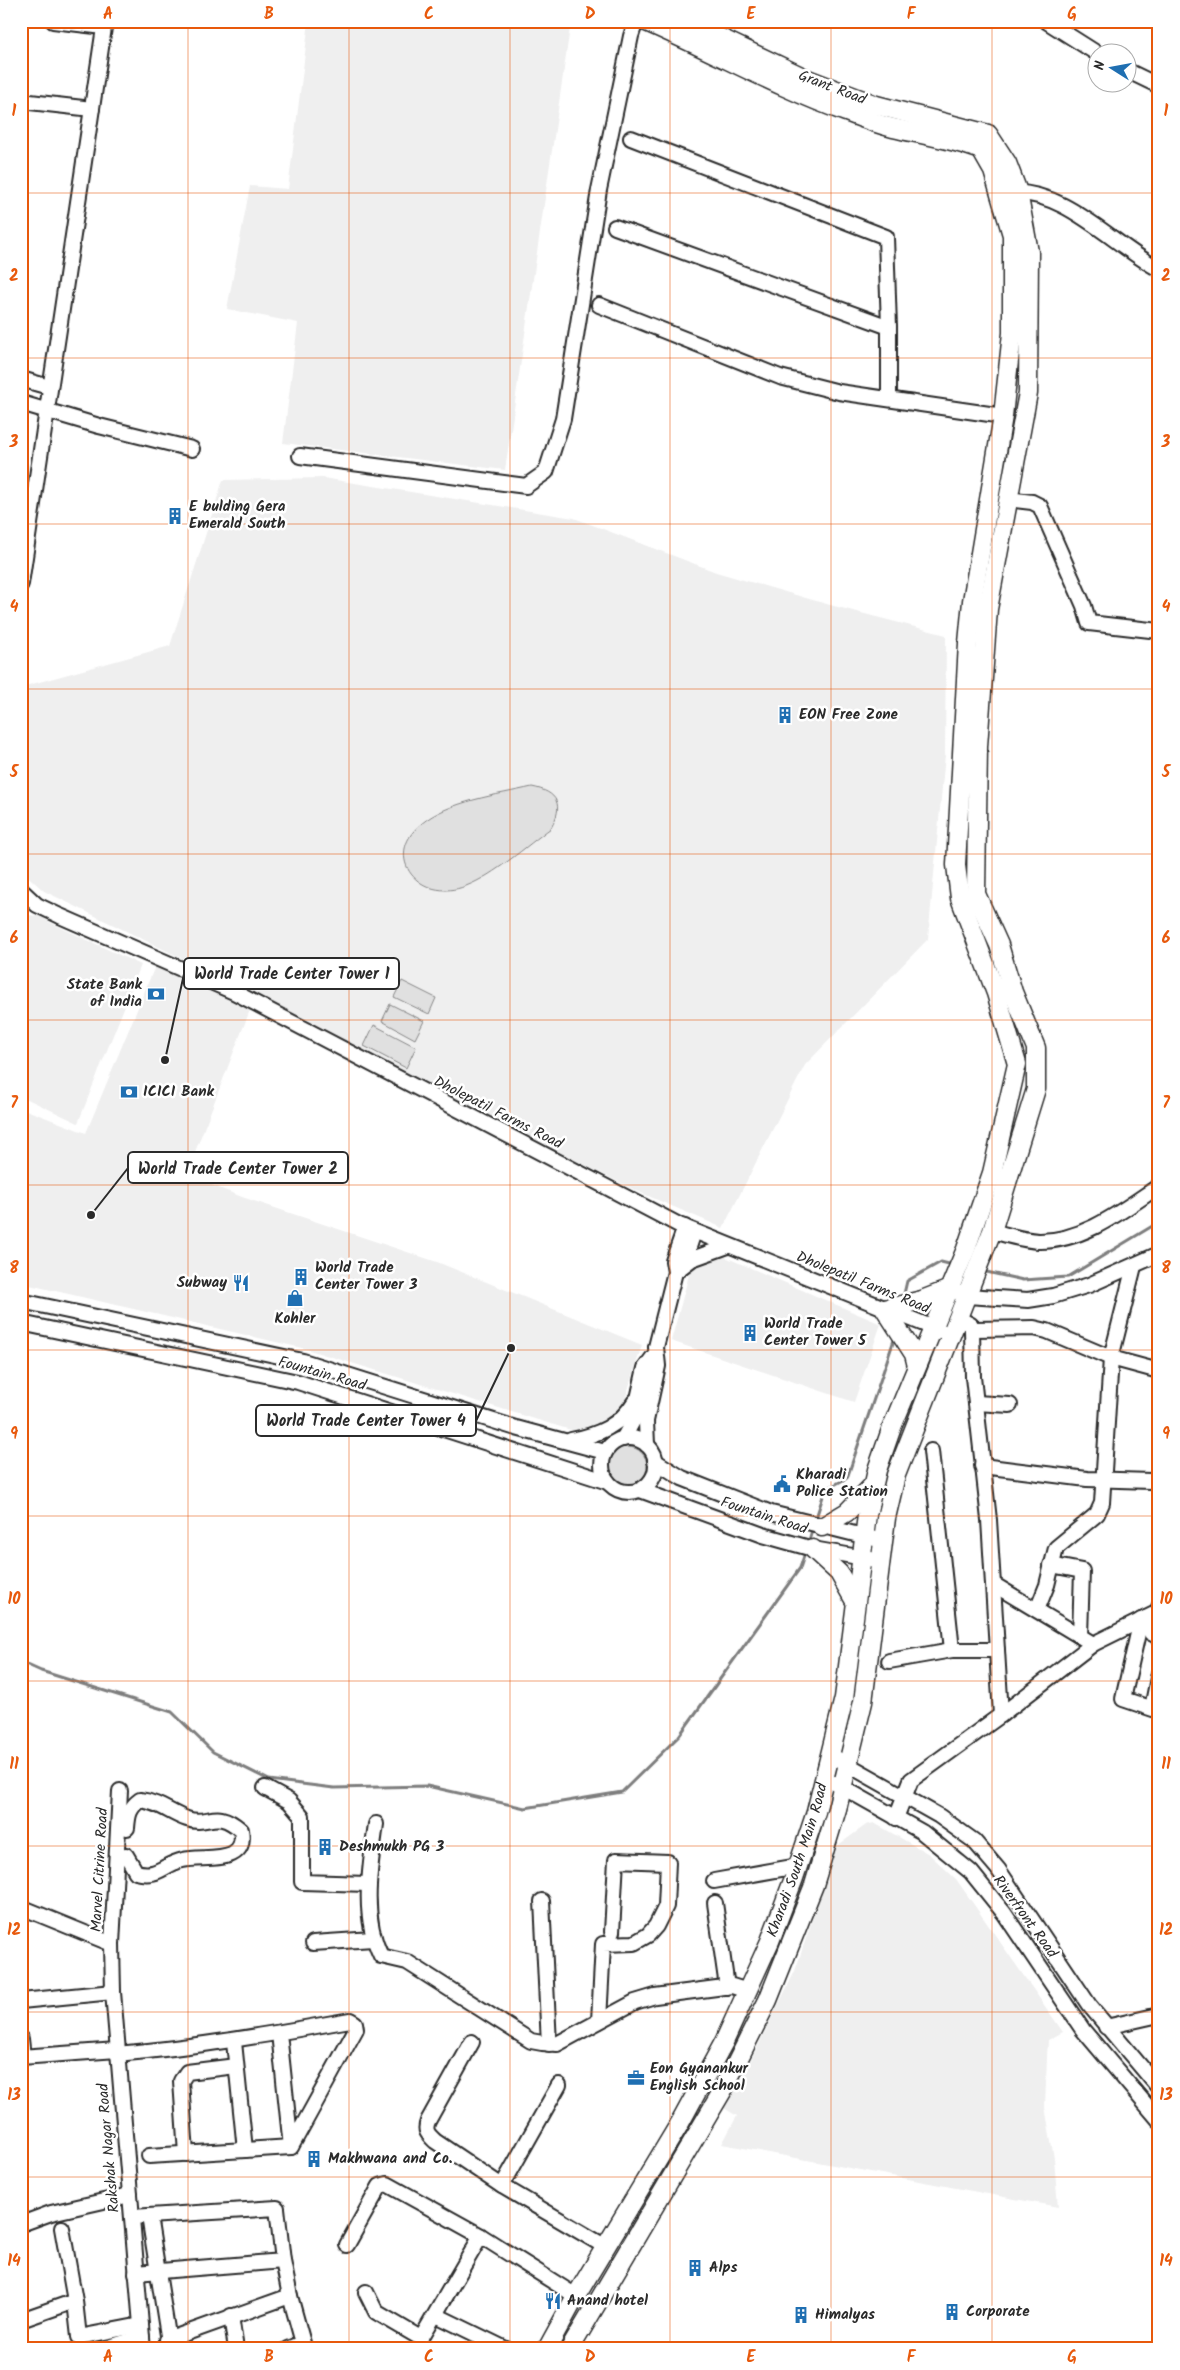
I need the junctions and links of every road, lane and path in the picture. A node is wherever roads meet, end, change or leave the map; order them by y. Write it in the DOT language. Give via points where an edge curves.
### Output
graph roads {
  1 [pos="53,21"];
  2 [pos="636,21"];
  3 [pos="644,21"];
  4 [pos="685,21"];
  5 [pos="1046,21"];
  6 [pos="105,24"];
  7 [pos="1088,48"];
  8 [pos="1138,76"];
  9 [pos="1159,86"];
  10 [pos="21,101"];
  11 [pos="92,109"];
  12 [pos="631,138"];
  13 [pos="1009,193"];
  14 [pos="615,227"];
  15 [pos="1159,269"];
  16 [pos="599,305"];
  17 [pos="889,327"];
  18 [pos="21,379"];
  19 [pos="50,387"];
  20 [pos="889,399"];
  21 [pos="21,403"];
  22 [pos="46,411"];
  23 [pos="1004,416"];
  24 [pos="192,449"];
  25 [pos="300,456"];
  26 [pos="1007,499"];
  27 [pos="21,584"];
  28 [pos="1159,631"];
  29 [pos="974,681"];
  30 [pos="21,890"];
  31 [pos="37,904"];
  32 [pos="21,905"];
  33 [pos="1159,1186"];
  34 [pos="689,1230"];
  35 [pos="992,1231"];
  36 [pos="728,1246"];
  37 [pos="964,1254"];
  38 [pos="1159,1254"];
  39 [pos="981,1260"];
  40 [pos="1134,1266"];
  41 [pos="679,1268"];
  42 [pos="952,1283"];
  43 [pos="969,1289"];
  44 [pos="21,1301"];
  45 [pos="885,1310"];
  46 [pos="958,1318"];
  47 [pos="21,1323"];
  48 [pos="933,1329"];
  49 [pos="972,1329"];
  50 [pos="951,1335"];
  51 [pos="656,1353"];
  52 [pos="1111,1358"];
  53 [pos="917,1366"];
  54 [pos="1159,1371"];
  55 [pos="638,1394"];
  56 [pos="976,1403"];
  57 [pos="1010,1405"];
  58 [pos="623,1439"];
  59 [pos="565,1441"];
  60 [pos="647,1445"];
  61 [pos="605,1452"];
  62 [pos="931,1452"];
  63 [pos="655,1461"];
  64 [pos="982,1466"];
  65 [pos="1159,1478"];
  66 [pos="1104,1480"];
  67 [pos="608,1482"];
  68 [pos="874,1485"];
  69 [pos="640,1490"];
  70 [pos="820,1526"];
  71 [pos="864,1537"];
  72 [pos="883,1541"];
  73 [pos="806,1547"];
  74 [pos="862,1557"];
  75 [pos="881,1561"];
  76 [pos="1051,1565"];
  77 [pos="993,1584"];
  78 [pos="856,1603"];
  79 [pos="1159,1607"];
  80 [pos="1037,1610"];
  81 [pos="1144,1619"];
  82 [pos="1159,1637"];
  83 [pos="1086,1640"];
  84 [pos="952,1650"];
  85 [pos="997,1650"];
  86 [pos="889,1661"];
  87 [pos="1159,1672"];
  88 [pos="1155,1710"];
  89 [pos="1001,1715"];
  90 [pos="831,1755"];
  91 [pos="848,1766"];
  92 [pos="826,1776"];
  93 [pos="265,1788"];
  94 [pos="843,1788"];
  95 [pos="120,1791"];
  96 [pos="903,1797"];
  97 [pos="896,1818"];
  98 [pos="376,1824"];
  99 [pos="122,1855"];
  100 [pos="798,1866"];
  101 [pos="714,1881"];
  102 [pos="368,1884"];
  103 [pos="542,1901"];
  104 [pos="715,1903"];
  105 [pos="21,1907"];
  106 [pos="612,1932"];
  107 [pos="373,1939"];
  108 [pos="313,1943"];
  109 [pos="112,1944"];
  110 [pos="727,1987"];
  111 [pos="748,1991"];
  112 [pos="113,1992"];
  113 [pos="21,2002"];
  114 [pos="1159,2015"];
  115 [pos="599,2021"];
  116 [pos="1106,2027"];
  117 [pos="279,2033"];
  118 [pos="21,2039"];
  119 [pos="234,2042"];
  120 [pos="472,2042"];
  121 [pos="549,2044"];
  122 [pos="117,2052"];
  123 [pos="22,2057"];
  124 [pos="236,2066"];
  125 [pos="559,2085"];
  126 [pos="1159,2088"];
  127 [pos="1159,2120"];
  128 [pos="291,2146"];
  129 [pos="245,2150"];
  130 [pos="186,2154"];
  131 [pos="149,2156"];
  132 [pos="502,2186"];
  133 [pos="130,2195"];
  134 [pos="149,2216"];
  135 [pos="132,2217"];
  136 [pos="21,2224"];
  137 [pos="62,2228"];
  138 [pos="481,2236"];
  139 [pos="348,2245"];
  140 [pos="606,2247"];
  141 [pos="283,2261"];
  142 [pos="156,2271"];
  143 [pos="136,2272"];
  144 [pos="366,2292"];
  145 [pos="290,2296"];
  146 [pos="576,2296"];
  147 [pos="75,2301"];
  148 [pos="436,2315"];
  149 [pos="231,2316"];
  150 [pos="21,2320"];
  151 [pos="142,2337"];
  152 [pos="169,2344"];
  153 [pos="103,2349"];
  154 [pos="236,2349"];
  155 [pos="288,2349"];
  156 [pos="506,2349"];
  157 [pos="547,2349"];
  158 [pos="570,2349"];
  1 -- 6 [label="street"];
  2 -- 25 [label="street" via="599,190 562,419 546,472 526,486"];
  3 -- 13 [label="main road, Grant Road" via="695,43 769,82 845,112 891,128 941,137 981,150"];
  4 -- 13 [label="main road, Grant Road" via="805,78 858,98 988,134 1007,163"];
  5 -- 7 [label="street"];
  6 -- 11 [label="street"];
  8 -- 9 [label="street"];
  10 -- 11 [label="street"];
  11 -- 19 [label="street"];
  12 -- 17 [label="street" via="886,237"];
  13 -- 15 [label="street" via="1064,206"];
  13 -- 23 [label="main road" via="1012,333"];
  13 -- 26 [label="main road" via="1029,252 1028,393"];
  14 -- 17 [label="street"];
  16 -- 20 [label="street" via="780,377 839,392"];
  17 -- 20 [label="street"];
  18 -- 19 [label="street"];
  19 -- 22 [label="street"];
  20 -- 23 [label="street"];
  21 -- 22 [label="street"];
  22 -- 24 [label="street"];
  22 -- 27 [label="street"];
  23 -- 29 [label="main road" via="972,601"];
  26 -- 28 [label="street" via="1040,506 1089,623"];
  26 -- 29 [label="main road"];
  29 -- 35 [label="main road, Kharadi South Main Road" via="978,746 976,894 999,944 1013,992 1036,1048 1036,1089 1031,1111"];
  29 -- 37 [label="main road, Kharadi South Main Road" via="956,865 960,898 996,993 1017,1064 992,1173"];
  30 -- 31 [label="street, Dholepatil Farms Road"];
  31 -- 32 [label="street, Dholepatil Farms Road"];
  31 -- 34 [label="street, Dholepatil Farms Road" via="234,992"];
  33 -- 35 [label="street" via="1119,1213 1062,1239 1025,1239"];
  34 -- 36 [label="street, Dholepatil Farms Road"];
  34 -- 41 [label="street" via="673,1261"];
  35 -- 39 [label="main road, Kharadi South Main Road"];
  36 -- 41 [label="street"];
  36 -- 45 [label="street, Dholepatil Farms Road"];
  37 -- 39 [label="main road"];
  37 -- 42 [label="main road, Kharadi South Main Road"];
  38 -- 40 [label="street"];
  39 -- 43 [label="main road, Kharadi South Main Road"];
  40 -- 43 [label="street" via="1089,1285 1028,1300"];
  40 -- 52 [label="street"];
  41 -- 51 [label="street"];
  42 -- 43 [label="street"];
  42 -- 45 [label="main road" via="928,1298"];
  42 -- 48 [label="main road, Kharadi South Main Road"];
  43 -- 46 [label="main road, Kharadi South Main Road"];
  44 -- 59 [label="street, Fountain Road" via="303,1362"];
  45 -- 48 [label="street, Dholepatil Farms Road"];
  45 -- 53 [label="main road" via="914,1354"];
  46 -- 49 [label="street" via="971,1325"];
  46 -- 50 [label="main road, Kharadi South Main Road"];
  47 -- 67 [label="street, Fountain Road" via="322,1388"];
  48 -- 50 [label="street, Dholepatil Farms Road"];
  48 -- 53 [label="main road, Kharadi South Main Road"];
  49 -- 52 [label="street" via="1034,1328"];
  49 -- 56 [label="street"];
  50 -- 72 [label="main road, Kharadi South Main Road" via="896,1475"];
  51 -- 55 [label="street" via="645,1368"];
  51 -- 60 [label="street" via="658,1366 646,1422"];
  52 -- 54 [label="street"];
  52 -- 66 [label="street"];
  53 -- 68 [label="main road, Kharadi South Main Road" via="892,1427"];
  55 -- 58 [label="street" via="632,1421"];
  55 -- 59 [label="street" via="630,1409 612,1427 589,1437"];
  56 -- 57 [label="street"];
  56 -- 64 [label="street"];
  58 -- 60 [label="street" via="636,1439"];
  58 -- 61 [label="street" via="612,1443"];
  59 -- 61 [label="street, Fountain Road"];
  60 -- 63 [label="street"];
  61 -- 67 [label="street" via="602,1468"];
  62 -- 84 [label="street"];
  63 -- 69 [label="street" via="651,1480"];
  63 -- 70 [label="street, Fountain Road" via="682,1478 771,1513"];
  64 -- 66 [label="street"];
  64 -- 77 [label="street"];
  65 -- 66 [label="street" via="1151,1481"];
  66 -- 76 [label="street" via="1102,1503 1097,1514 1056,1548"];
  67 -- 69 [label="street, Fountain Road" via="625,1492"];
  68 -- 70 [label="main road" via="847,1512"];
  68 -- 71 [label="main road, Kharadi South Main Road"];
  69 -- 73 [label="street, Fountain Road" via="763,1535"];
  70 -- 71 [label="street, Fountain Road"];
  71 -- 72 [label="street, Fountain Road"];
  71 -- 74 [label="main road, Kharadi South Main Road"];
  72 -- 75 [label="main road, Kharadi South Main Road"];
  73 -- 74 [label="street, Fountain Road"];
  73 -- 78 [label="main road" via="839,1573"];
  74 -- 75 [label="street, Fountain Road"];
  74 -- 78 [label="main road, Kharadi South Main Road"];
  75 -- 91 [label="main road, Kharadi South Main Road" via="864,1702"];
  76 -- 80 [label="street"];
  76 -- 83 [label="street" via="1082,1571"];
  77 -- 80 [label="street"];
  77 -- 85 [label="street"];
  78 -- 90 [label="main road, Kharadi South Main Road" via="844,1698"];
  79 -- 81 [label="street" via="1158,1612"];
  80 -- 83 [label="street"];
  81 -- 82 [label="street" via="1151,1633"];
  81 -- 83 [label="street"];
  81 -- 88 [label="street" via="1123,1699"];
  83 -- 89 [label="street"];
  84 -- 85 [label="street"];
  84 -- 86 [label="street"];
  85 -- 89 [label="street"];
  87 -- 88 [label="street"];
  89 -- 96 [label="street" via="911,1780"];
  90 -- 91 [label="street, Riverfront Road"];
  90 -- 92 [label="main road, Kharadi South Main Road"];
  91 -- 94 [label="main road, Kharadi South Main Road"];
  91 -- 96 [label="street, Riverfront Road"];
  92 -- 94 [label="street, Riverfront Road"];
  92 -- 100 [label="main road, Kharadi South Main Road"];
  93 -- 102 [label="street" via="289,1802 302,1816 302,1882"];
  94 -- 97 [label="street, Riverfront Road"];
  94 -- 158 [label="main road, Kharadi South Main Road" via="814,1885 747,2042 698,2133"];
  95 -- 99 [label="street, Marvel Citrine Road"];
  96 -- 97 [label="street"];
  96 -- 116 [label="street, Riverfront Road" via="939,1816 974,1841 998,1869"];
  97 -- 127 [label="street, Riverfront Road" via="922,1832 971,1872 1004,1913 1083,2030"];
  98 -- 102 [label="street"];
  99 -- 99 [label="street" via="128,1814 140,1800 161,1804 188,1820 224,1818 241,1830 243,1841 238,1851 224,1857 182,1860 157,1873 136,1872"];
  99 -- 109 [label="street, Marvel Citrine Road"];
  100 -- 101 [label="street"];
  100 -- 111 [label="main road, Kharadi South Main Road"];
  102 -- 107 [label="street"];
  103 -- 121 [label="street"];
  104 -- 110 [label="street"];
  105 -- 109 [label="street, Marvel Citrine Road"];
  106 -- 115 [label="street" via="616,1860 668,1862 666,1906 656,1926 634,1942 603,1944"];
  107 -- 108 [label="street"];
  107 -- 121 [label="street" via="382,1956 407,1962 531,2041"];
  109 -- 112 [label="street, Rakshak Nagar Road"];
  110 -- 111 [label="street"];
  110 -- 115 [label="street" via="655,1996 635,2002"];
  111 -- 140 [label="main road, Kharadi South Main Road" via="704,2080"];
  112 -- 113 [label="street"];
  112 -- 122 [label="street, Rakshak Nagar Road"];
  114 -- 116 [label="street"];
  115 -- 121 [label="street" via="557,2044"];
  116 -- 126 [label="street, Riverfront Road"];
  117 -- 119 [label="street"];
  117 -- 128 [label="street"];
  117 -- 128 [label="street" via="350,2020 356,2029"];
  118 -- 123 [label="street"];
  119 -- 122 [label="street"];
  119 -- 124 [label="street"];
  120 -- 132 [label="street" via="426,2127 427,2133"];
  122 -- 123 [label="street"];
  122 -- 133 [label="street, Rakshak Nagar Road"];
  124 -- 129 [label="street"];
  124 -- 130 [label="street" via="187,2072 183,2076"];
  125 -- 132 [label="street"];
  128 -- 129 [label="street"];
  129 -- 130 [label="street"];
  130 -- 131 [label="street"];
  132 -- 140 [label="street"];
  133 -- 135 [label="street, Rakshak Nagar Road"];
  133 -- 136 [label="street" via="50,2213"];
  134 -- 135 [label="street"];
  134 -- 141 [label="street" via="277,2208"];
  134 -- 142 [label="street"];
  135 -- 143 [label="street, Rakshak Nagar Road"];
  137 -- 147 [label="street"];
  138 -- 139 [label="street" via="387,2184 380,2186"];
  138 -- 146 [label="street"];
  138 -- 148 [label="street"];
  140 -- 146 [label="main road, Kharadi South Main Road"];
  141 -- 142 [label="street"];
  141 -- 145 [label="street"];
  142 -- 143 [label="street"];
  142 -- 152 [label="street"];
  143 -- 151 [label="street, Rakshak Nagar Road"];
  144 -- 148 [label="street" via="376,2312 417,2336 425,2333"];
  145 -- 149 [label="street"];
  145 -- 155 [label="street" via="304,2343"];
  146 -- 157 [label="main road, Kharadi South Main Road"];
  147 -- 150 [label="street"];
  147 -- 151 [label="street" via="79,2337"];
  148 -- 156 [label="street"];
  149 -- 152 [label="street"];
  149 -- 154 [label="street"];
  151 -- 153 [label="street"];
}
